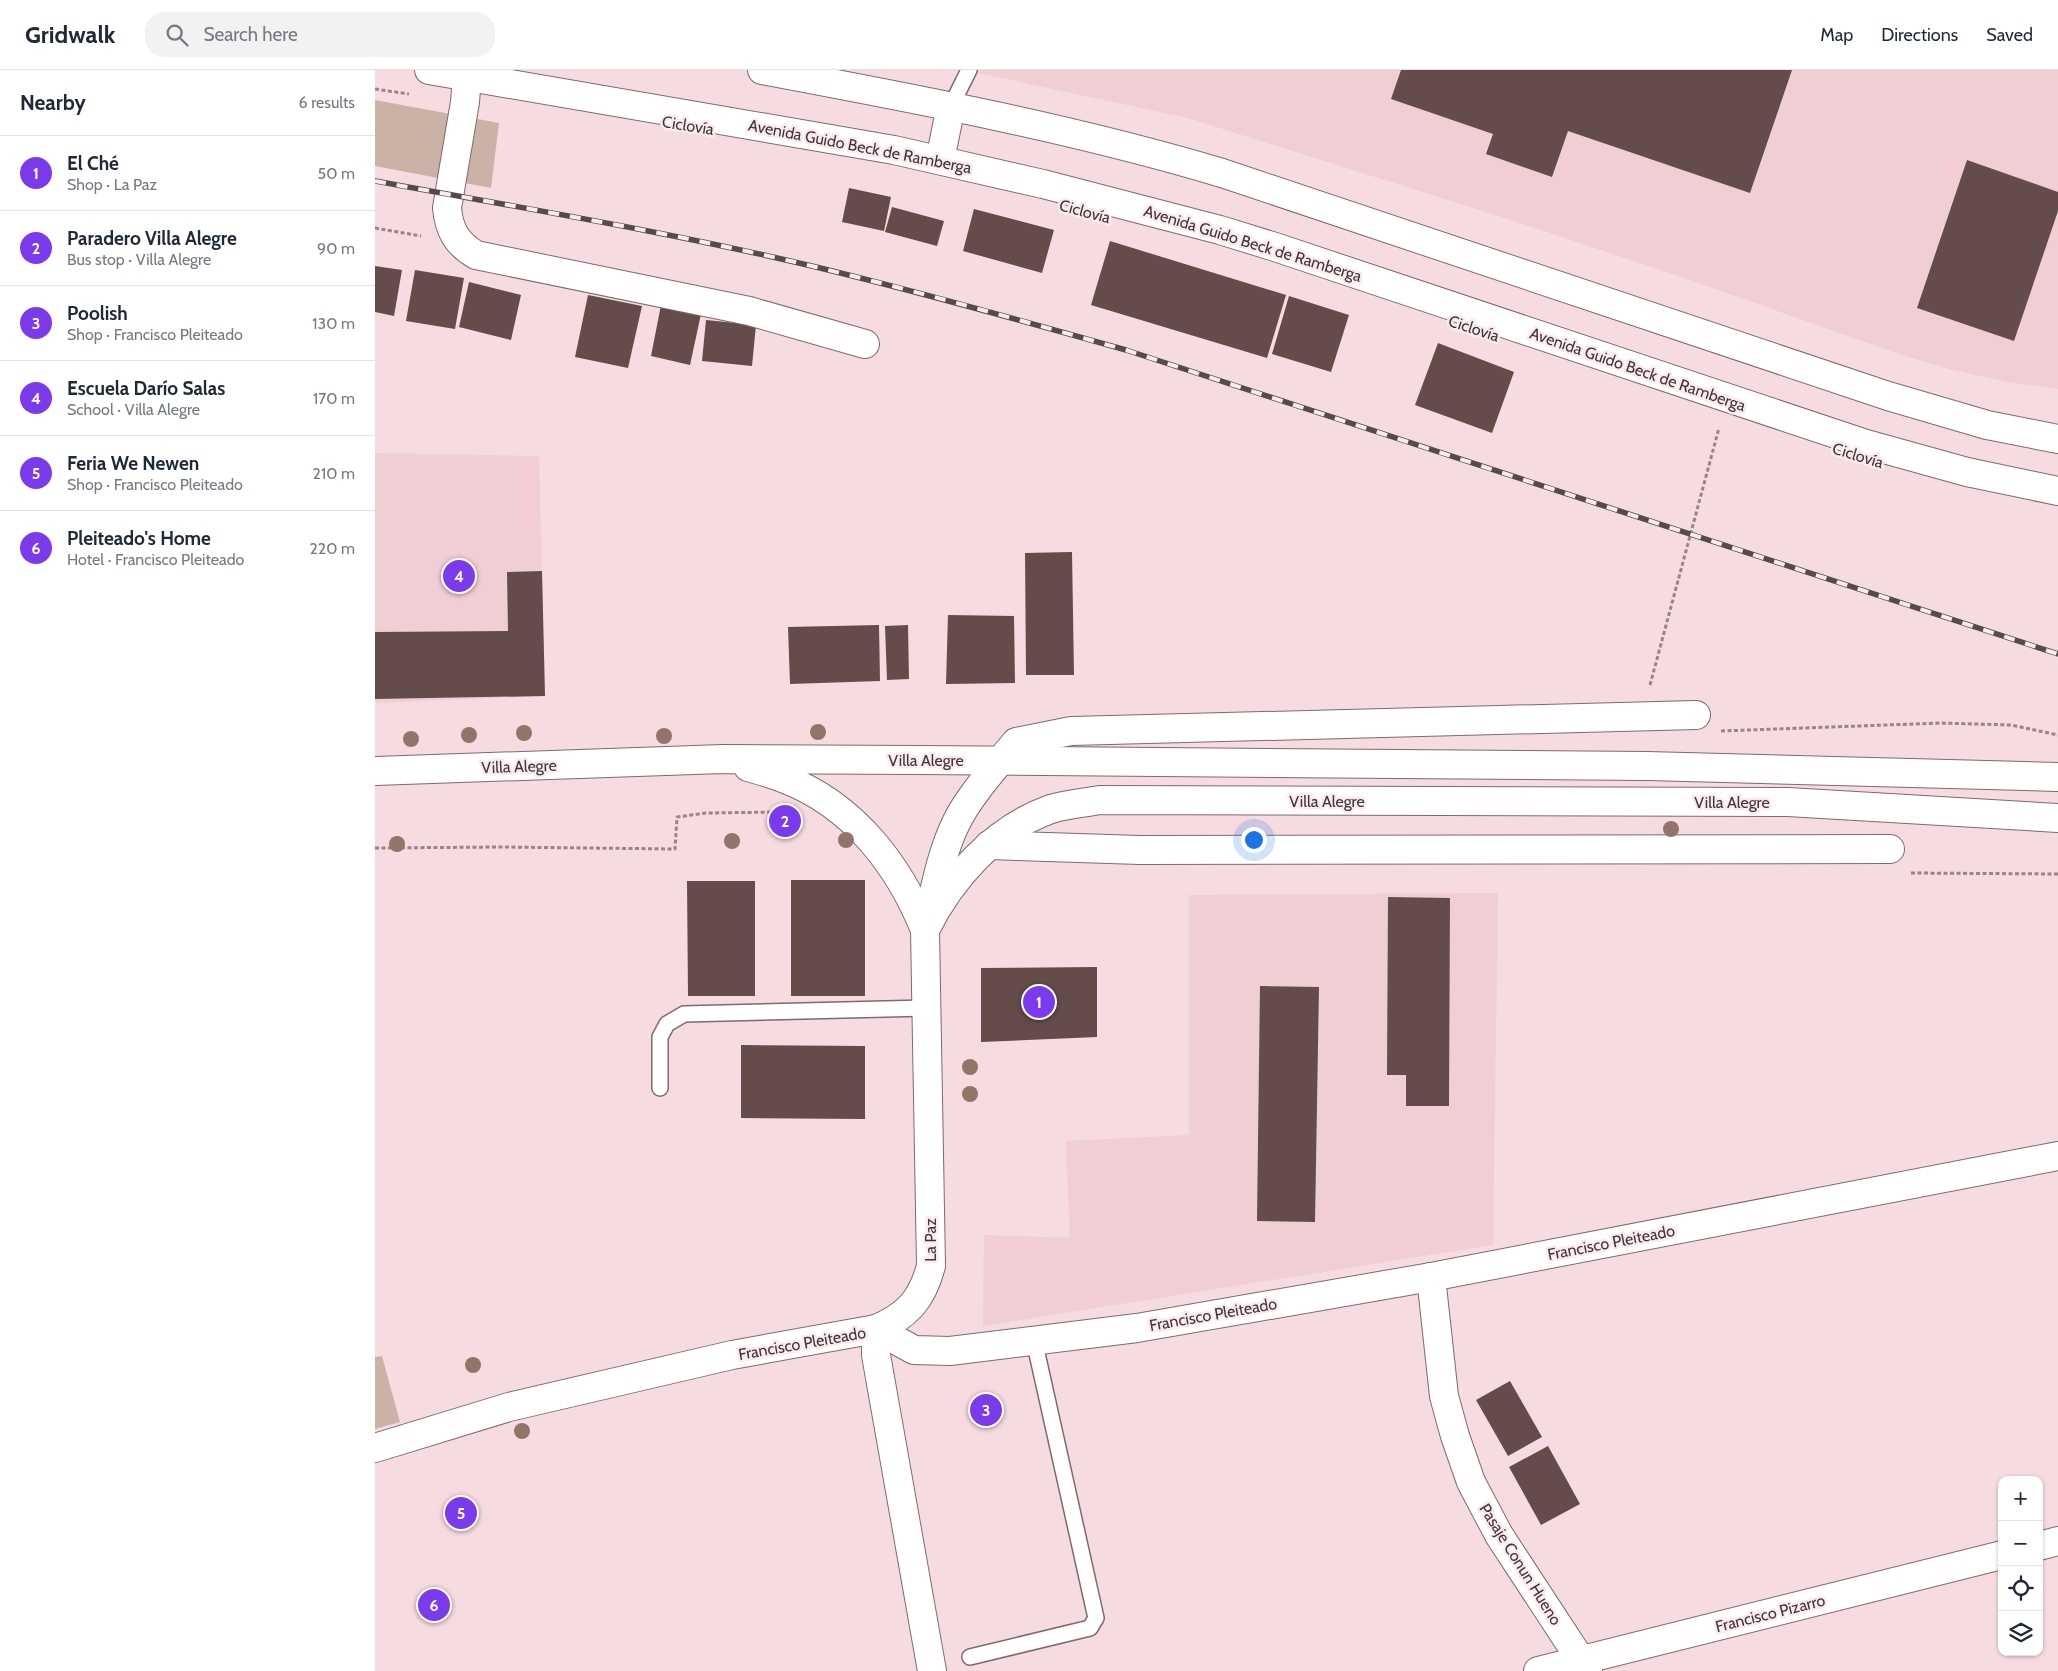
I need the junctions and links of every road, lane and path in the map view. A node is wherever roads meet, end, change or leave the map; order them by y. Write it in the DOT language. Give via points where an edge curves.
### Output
graph roads {
  1 [pos="429,70"];
  2 [pos="763,70"];
  3 [pos="969,70"];
  4 [pos="467,77"];
  5 [pos="375,89"];
  6 [pos="411,94"];
  7 [pos="951,106"];
  8 [pos="940,160"];
  9 [pos="375,228"];
  10 [pos="459,243"];
  11 [pos="865,344"];
  12 [pos="1721,423"];
  13 [pos="2058,439"];
  14 [pos="2058,491"];
  15 [pos="1696,715"];
  16 [pos="1650,716"];
  17 [pos="1734,730"];
  18 [pos="2058,736"];
  19 [pos="723,759"];
  20 [pos="1001,760"];
  21 [pos="375,771"];
  22 [pos="2058,777"];
  23 [pos="783,812"];
  24 [pos="2058,818"];
  25 [pos="989,845"];
  26 [pos="375,848"];
  27 [pos="1890,849"];
  28 [pos="925,930"];
  29 [pos="926,1008"];
  30 [pos="660,1088"];
  31 [pos="2058,1156"];
  32 [pos="1431,1277"];
  33 [pos="876,1329"];
  34 [pos="1034,1340"];
  35 [pos="375,1448"];
  36 [pos="2058,1541"];
  37 [pos="2043,1545"];
  38 [pos="1998,1556"];
  39 [pos="970,1657"];
  40 [pos="1585,1666"];
  41 [pos="932,1671"];
  42 [pos="1538,1671"];
  1 -- 4 [label="main road, Avenida Guido Beck de Ramberga"];
  2 -- 7 [label="main road"];
  3 -- 7 [label="lane"];
  4 -- 8 [label="main road, Avenida Guido Beck de Ramberga"];
  4 -- 10 [label="main road" via="447,208 448,222"];
  5 -- 6 [label="path"];
  7 -- 8 [label="main road"];
  7 -- 13 [label="main road" via="1099,139 1204,168 1888,396 1987,425"];
  8 -- 14 [label="main road, Avenida Guido Beck de Ramberga" via="1220,230 1866,444 1967,472"];
  9 -- 10 [label="path"];
  10 -- 11 [label="main road" via="476,255 749,311"];
  12 -- 16 [label="path" via="1650,682"];
  15 -- 16 [label="main road"];
  16 -- 20 [label="main road" via="1071,732 1016,742"];
  17 -- 18 [label="path" via="1941,723 2011,725"];
  19 -- 20 [label="main road, Villa Alegre"];
  19 -- 21 [label="main road, Villa Alegre"];
  19 -- 28 [label="main road, Villa Alegre" via="787,779 841,812 865,833 889,862 914,903"];
  20 -- 22 [label="main road, Villa Alegre" via="1647,766"];
  20 -- 28 [label="main road" via="957,821 946,846"];
  23 -- 26 [label="path" via="707,813 677,817 675,849"];
  24 -- 25 [label="main road, Villa Alegre" via="1788,802 1100,800 1053,808 1026,819"];
  25 -- 27 [label="main road" via="1140,850"];
  25 -- 28 [label="main road, Villa Alegre" via="959,876 938,904"];
  28 -- 29 [label="main road, La Paz"];
  29 -- 30 [label="lane" via="684,1014 667,1024 660,1037"];
  29 -- 33 [label="main road, La Paz" via="931,1266 927,1282 909,1309 893,1322"];
  31 -- 32 [label="main road, Francisco Pleiteado"];
  32 -- 34 [label="main road, Francisco Pleiteado" via="1137,1328"];
  32 -- 40 [label="main road, Pasaje Conun Hueno" via="1444,1396 1471,1482 1499,1534"];
  33 -- 34 [label="main road, Francisco Pleiteado" via="914,1350 949,1351"];
  33 -- 35 [label="main road, Francisco Pleiteado" via="732,1355 509,1407"];
  33 -- 41 [label="main road" via="876,1356"];
  34 -- 39 [label="lane" via="1096,1618 1090,1628"];
  36 -- 37 [label="main road"];
  38 -- 40 [label="main road, Francisco Pizarro"];
  40 -- 42 [label="main road, Francisco Pizarro"];
}
